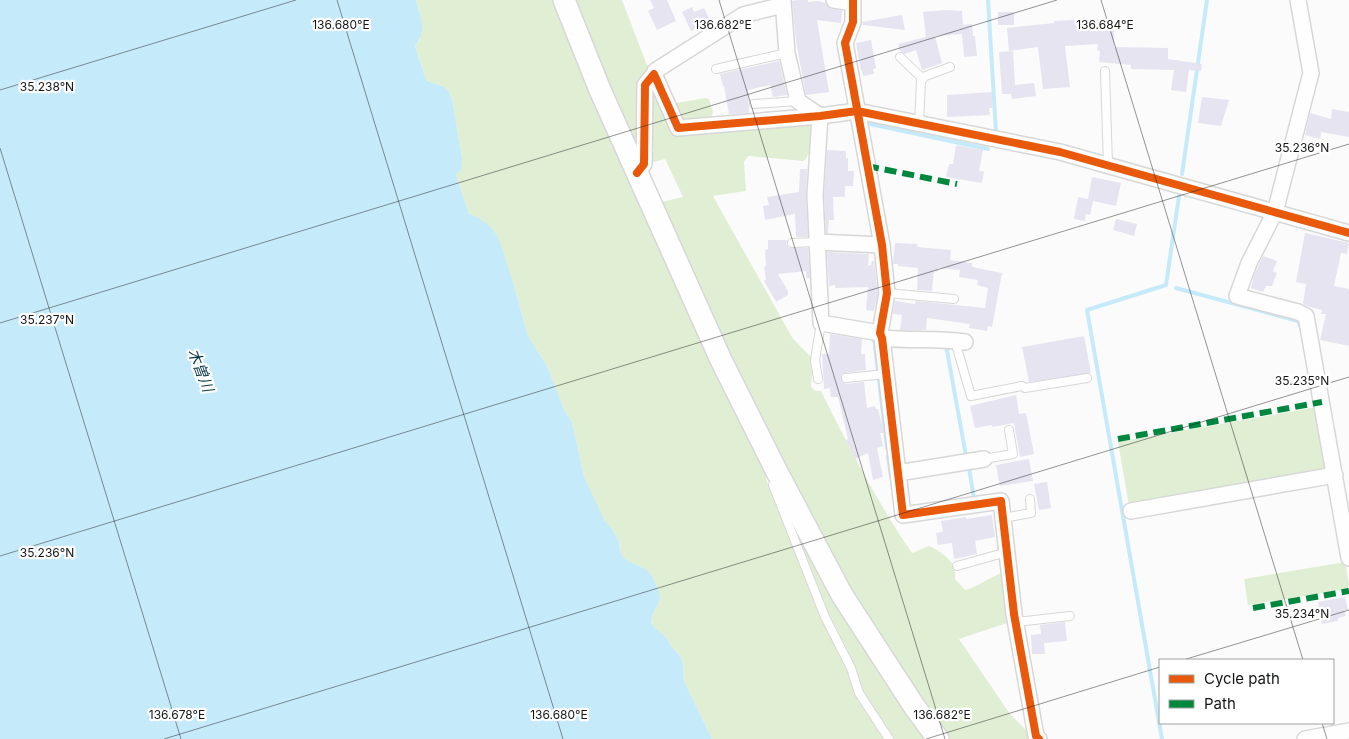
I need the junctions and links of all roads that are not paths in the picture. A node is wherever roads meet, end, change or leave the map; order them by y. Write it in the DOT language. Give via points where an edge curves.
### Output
graph roads {
  1 [pos="564,0"];
  2 [pos="834,0"];
  3 [pos="1298,0"];
  4 [pos="783,2"];
  5 [pos="853,2"];
  6 [pos="787,53"];
  7 [pos="900,57"];
  8 [pos="950,66"];
  9 [pos="716,69"];
  10 [pos="1105,71"];
  11 [pos="654,74"];
  12 [pos="922,78"];
  13 [pos="798,100"];
  14 [pos="754,104"];
  15 [pos="857,111"];
  16 [pos="820,116"];
  17 [pos="919,124"];
  18 [pos="1108,165"];
  19 [pos="637,173"];
  20 [pos="1275,212"];
  21 [pos="1349,233"];
  22 [pos="817,242"];
  23 [pos="792,243"];
  24 [pos="882,244"];
  25 [pos="887,292"];
  26 [pos="954,299"];
  27 [pos="821,323"];
  28 [pos="881,335"];
  29 [pos="960,342"];
  30 [pos="886,374"];
  31 [pos="818,378"];
  32 [pos="846,378"];
  33 [pos="1087,378"];
  34 [pos="1009,430"];
  35 [pos="984,459"];
  36 [pos="777,472"];
  37 [pos="898,473"];
  38 [pos="1334,476"];
  39 [pos="1030,499"];
  40 [pos="1131,511"];
  41 [pos="1003,518"];
  42 [pos="1007,552"];
  43 [pos="1349,558"];
  44 [pos="957,566"];
  45 [pos="1070,616"];
  46 [pos="1016,622"];
  47 [pos="1349,732"];
  48 [pos="889,739"];
  49 [pos="938,739"];
  50 [pos="1039,739"];
  51 [pos="1305,739"];
  1 -- 19 [label="street"];
  2 -- 5 [label="street"];
  3 -- 20 [label="street" via="1311,72"];
  4 -- 6 [label="street"];
  4 -- 11 [label="street" via="743,15"];
  5 -- 15 [label="street" via="852,22 845,43"];
  6 -- 9 [label="lane"];
  6 -- 13 [label="street"];
  7 -- 12 [label="lane"];
  8 -- 12 [label="lane"];
  10 -- 18 [label="lane"];
  11 -- 16 [label="street" via="678,128"];
  11 -- 19 [label="street" via="645,85 644,164"];
  12 -- 17 [label="lane"];
  13 -- 14 [label="lane"];
  13 -- 16 [label="street"];
  15 -- 16 [label="street"];
  15 -- 17 [label="street"];
  15 -- 24 [label="street"];
  16 -- 22 [label="street" via="815,195"];
  17 -- 18 [label="street" via="1060,152"];
  18 -- 20 [label="street"];
  19 -- 36 [label="street" via="721,360"];
  20 -- 21 [label="street"];
  20 -- 38 [label="street" via="1249,263 1237,296 1306,316"];
  22 -- 23 [label="lane"];
  22 -- 24 [label="street"];
  22 -- 27 [label="street"];
  24 -- 25 [label="street"];
  25 -- 26 [label="lane"];
  25 -- 28 [label="street"];
  27 -- 28 [label="street"];
  27 -- 31 [label="lane" via="815,360"];
  28 -- 29 [label="street" via="907,340"];
  28 -- 30 [label="street"];
  29 -- 33 [label="lane" via="971,396"];
  30 -- 32 [label="lane"];
  30 -- 37 [label="street"];
  34 -- 35 [label="lane" via="1013,454"];
  35 -- 37 [label="street"];
  36 -- 48 [label="lane" via="770,478 825,617 851,668 859,693"];
  36 -- 49 [label="street" via="842,595"];
  37 -- 41 [label="street" via="903,515 1001,501"];
  38 -- 40 [label="street"];
  38 -- 43 [label="street"];
  39 -- 41 [label="lane" via="1031,513"];
  41 -- 42 [label="street"];
  42 -- 44 [label="lane"];
  42 -- 46 [label="street"];
  45 -- 46 [label="lane"];
  46 -- 50 [label="street"];
  47 -- 51 [label="street"];
}
